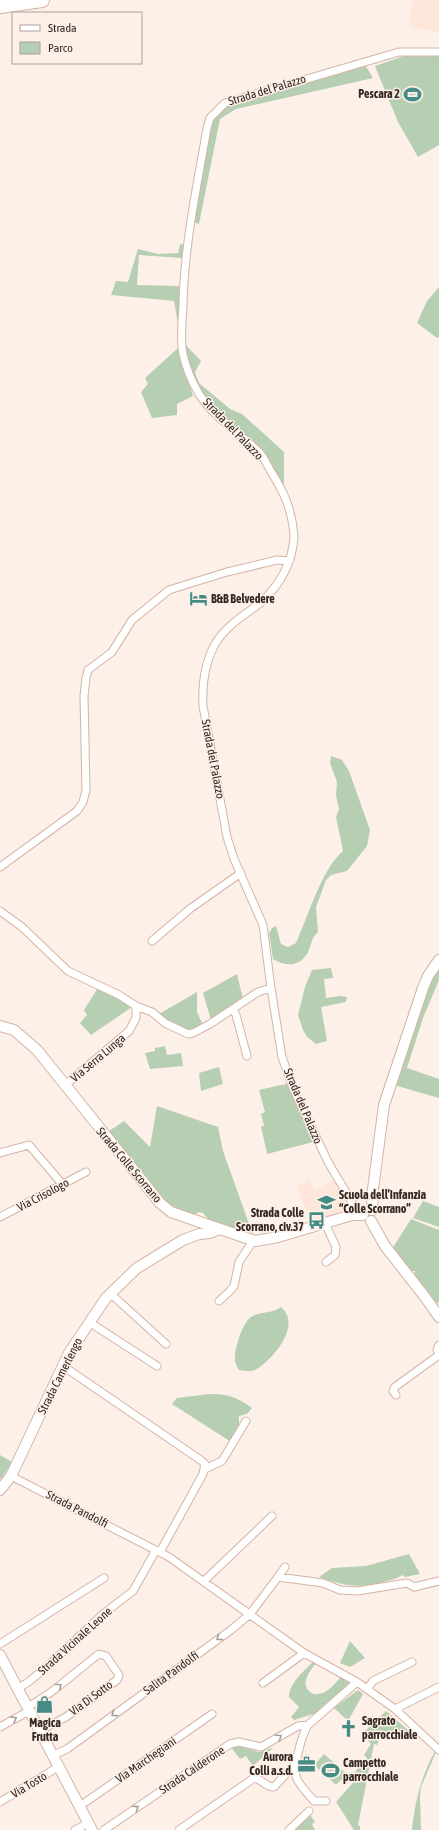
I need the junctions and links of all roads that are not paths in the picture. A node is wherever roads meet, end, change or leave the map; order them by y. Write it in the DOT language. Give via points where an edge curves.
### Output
graph roads {
  1 [pos="11,0"];
  2 [pos="42,0"];
  3 [pos="0,1"];
  4 [pos="0,6"];
  5 [pos="439,52"];
  6 [pos="289,561"];
  7 [pos="0,867"];
  8 [pos="241,873"];
  9 [pos="0,911"];
  10 [pos="152,941"];
  11 [pos="439,960"];
  12 [pos="271,988"];
  13 [pos="136,1006"];
  14 [pos="233,1009"];
  15 [pos="0,1026"];
  16 [pos="247,1056"];
  17 [pos="64,1086"];
  18 [pos="0,1153"];
  19 [pos="86,1172"];
  20 [pos="63,1185"];
  21 [pos="367,1213"];
  22 [pos="0,1217"];
  23 [pos="325,1223"];
  24 [pos="220,1229"];
  25 [pos="253,1241"];
  26 [pos="326,1262"];
  27 [pos="111,1294"];
  28 [pos="219,1301"];
  29 [pos="439,1316"];
  30 [pos="89,1322"];
  31 [pos="166,1344"];
  32 [pos="439,1345"];
  33 [pos="439,1354"];
  34 [pos="63,1366"];
  35 [pos="157,1366"];
  36 [pos="396,1395"];
  37 [pos="246,1421"];
  38 [pos="205,1469"];
  39 [pos="11,1476"];
  40 [pos="0,1490"];
  41 [pos="272,1516"];
  42 [pos="158,1551"];
  43 [pos="285,1566"];
  44 [pos="104,1578"];
  45 [pos="278,1578"];
  46 [pos="204,1581"];
  47 [pos="439,1581"];
  48 [pos="250,1614"];
  49 [pos="0,1644"];
  50 [pos="304,1653"];
  51 [pos="0,1655"];
  52 [pos="412,1662"];
  53 [pos="357,1682"];
  54 [pos="264,1683"];
  55 [pos="439,1687"];
  56 [pos="18,1689"];
  57 [pos="367,1689"];
  58 [pos="28,1709"];
  59 [pos="395,1709"];
  60 [pos="212,1714"];
  61 [pos="308,1725"];
  62 [pos="0,1727"];
  63 [pos="39,1731"];
  64 [pos="439,1750"];
  65 [pos="52,1756"];
  66 [pos="297,1762"];
  67 [pos="58,1768"];
  68 [pos="326,1801"];
  69 [pos="0,1802"];
  70 [pos="80,1806"];
  71 [pos="309,1811"];
  72 [pos="90,1827"];
  73 [pos="75,1830"];
  74 [pos="104,1830"];
  75 [pos="179,1830"];
  76 [pos="289,1830"];
  1 -- 3 [label="highway"];
  2 -- 4 [label="highway"];
  5 -- 6 [label="street, Strada del Palazzo" via="399,52 235,99 216,110 207,128 185,257 181,343 183,354 189,374 200,395 225,423 260,454 284,492 294,538"];
  6 -- 7 [label="street" via="277,560 227,572 169,590 132,620 112,652 88,670 84,696 86,790 83,802 77,811"];
  6 -- 8 [label="street, Strada del Palazzo" via="284,574 270,594 229,627 214,644 202,687 203,706 227,837"];
  8 -- 10 [label="street" via="191,908"];
  8 -- 12 [label="street, Strada del Palazzo" via="263,925"];
  9 -- 13 [label="street" via="22,927 66,969"];
  11 -- 21 [label="street" via="423,988 387,1093 381,1121 372,1199"];
  12 -- 14 [label="street" via="258,992"];
  12 -- 21 [label="street, Strada del Palazzo" via="282,1057 293,1088 328,1162 352,1204"];
  13 -- 14 [label="street" via="152,1012 165,1023 190,1034"];
  13 -- 17 [label="street, Via Serra Lunga" via="136,1018 129,1031"];
  14 -- 16 [label="street"];
  15 -- 17 [label="street, Strada Colle Scorrano" via="14,1030 37,1050"];
  17 -- 24 [label="street, Strada Colle Scorrano" via="166,1209"];
  18 -- 20 [label="street" via="29,1145"];
  19 -- 20 [label="street, Via Crisologo"];
  20 -- 22 [label="street, Via Crisologo"];
  21 -- 23 [label="street, Strada Colle Scorrano"];
  21 -- 29 [label="street" via="385,1246"];
  23 -- 25 [label="street, Strada Colle Scorrano" via="278,1238"];
  23 -- 26 [label="street" via="337,1252"];
  24 -- 25 [label="street, Strada Colle Scorrano"];
  24 -- 27 [label="street, Strada Camerlengo" via="188,1237 137,1268"];
  25 -- 28 [label="street" via="239,1262 234,1286"];
  27 -- 30 [label="street, Strada Camerlengo"];
  27 -- 31 [label="street"];
  30 -- 34 [label="street, Strada Camerlengo"];
  30 -- 35 [label="street"];
  32 -- 33 [label="street"];
  33 -- 36 [label="street" via="395,1387 393,1391"];
  34 -- 38 [label="street" via="202,1461"];
  34 -- 39 [label="street, Strada Camerlengo"];
  37 -- 38 [label="street" via="222,1461"];
  38 -- 42 [label="street"];
  39 -- 40 [label="street"];
  39 -- 42 [label="street, Strada Pandolfi"];
  41 -- 46 [label="street"];
  42 -- 46 [label="street, Strada Pandolfi"];
  42 -- 56 [label="street, Strada Vicinale Leone" via="133,1591"];
  43 -- 45 [label="street, Salita Pandolfi"];
  44 -- 49 [label="street"];
  45 -- 47 [label="street" via="323,1583 340,1590 357,1591 407,1583 414,1587"];
  45 -- 48 [label="street, Salita Pandolfi"];
  46 -- 48 [label="street, Strada Pandolfi"];
  48 -- 50 [label="street, Strada Pandolfi"];
  48 -- 65 [label="street, Salita Pandolfi, one-way" via="67,1749"];
  50 -- 53 [label="street, Strada Pandolfi"];
  50 -- 54 [label="street"];
  51 -- 56 [label="street"];
  52 -- 57 [label="street" via="373,1681"];
  53 -- 57 [label="street, Strada Pandolfi"];
  53 -- 61 [label="street"];
  55 -- 59 [label="street"];
  56 -- 58 [label="street"];
  57 -- 59 [label="street, Strada Pandolfi"];
  62 -- 58 [label="street, one-way"];
  58 -- 63 [label="street"];
  58 -- 63 [label="street, Via Di Sotto, one-way" via="99,1654 106,1656 119,1675 117,1680 66,1717"];
  59 -- 64 [label="street, Strada Pandolfi"];
  60 -- 70 [label="street, Via Marchegiani"];
  61 -- 66 [label="street" via="303,1732"];
  74 -- 61 [label="street, Strada Calderone, one-way" via="230,1744 239,1742 261,1747 294,1727"];
  63 -- 65 [label="street"];
  65 -- 67 [label="street"];
  66 -- 68 [label="street" via="295,1775 301,1786 314,1801"];
  66 -- 75 [label="street" via="274,1788 254,1778"];
  67 -- 69 [label="street, Via Tosto"];
  67 -- 70 [label="street"];
  70 -- 72 [label="street"];
  71 -- 76 [label="street"];
  72 -- 73 [label="street"];
}
